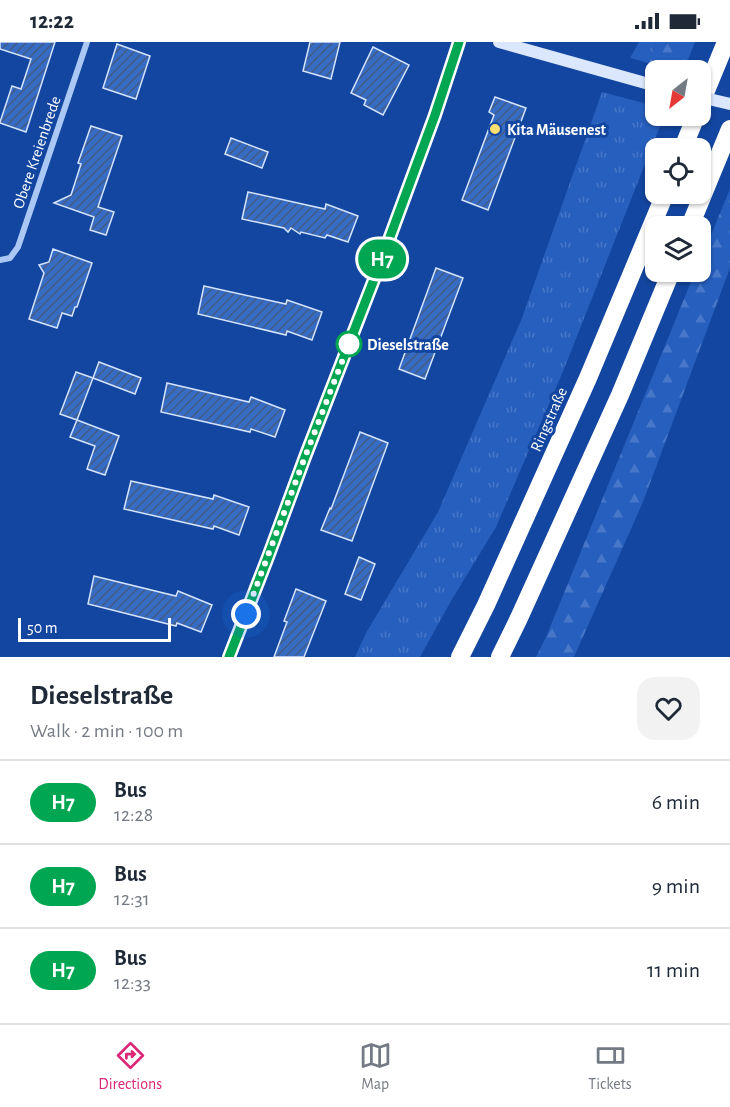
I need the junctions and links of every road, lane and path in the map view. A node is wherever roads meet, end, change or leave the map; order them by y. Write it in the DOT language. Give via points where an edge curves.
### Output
graph roads {
  1 [pos="87,42"];
  2 [pos="459,42"];
  3 [pos="499,42"];
  4 [pos="726,42"];
  5 [pos="711,78"];
  6 [pos="645,84"];
  7 [pos="711,100"];
  8 [pos="730,104"];
  9 [pos="730,129"];
  10 [pos="661,204"];
  11 [pos="694,216"];
  12 [pos="0,260"];
  13 [pos="667,282"];
  14 [pos="229,657"];
  15 [pos="460,657"];
  16 [pos="500,657"];
  1 -- 12 [label="street, Obere Kreienbrede" via="18,247 10,258"];
  2 -- 14 [label="street" via="380,264"];
  3 -- 6 [label="main road"];
  4 -- 5 [label="highway"];
  7 -- 8 [label="main road, bridge"];
  9 -- 11 [label="highway"];
  10 -- 15 [label="highway, Ringstraße" via="588,378"];
  13 -- 16 [label="highway" via="620,395"];
}
